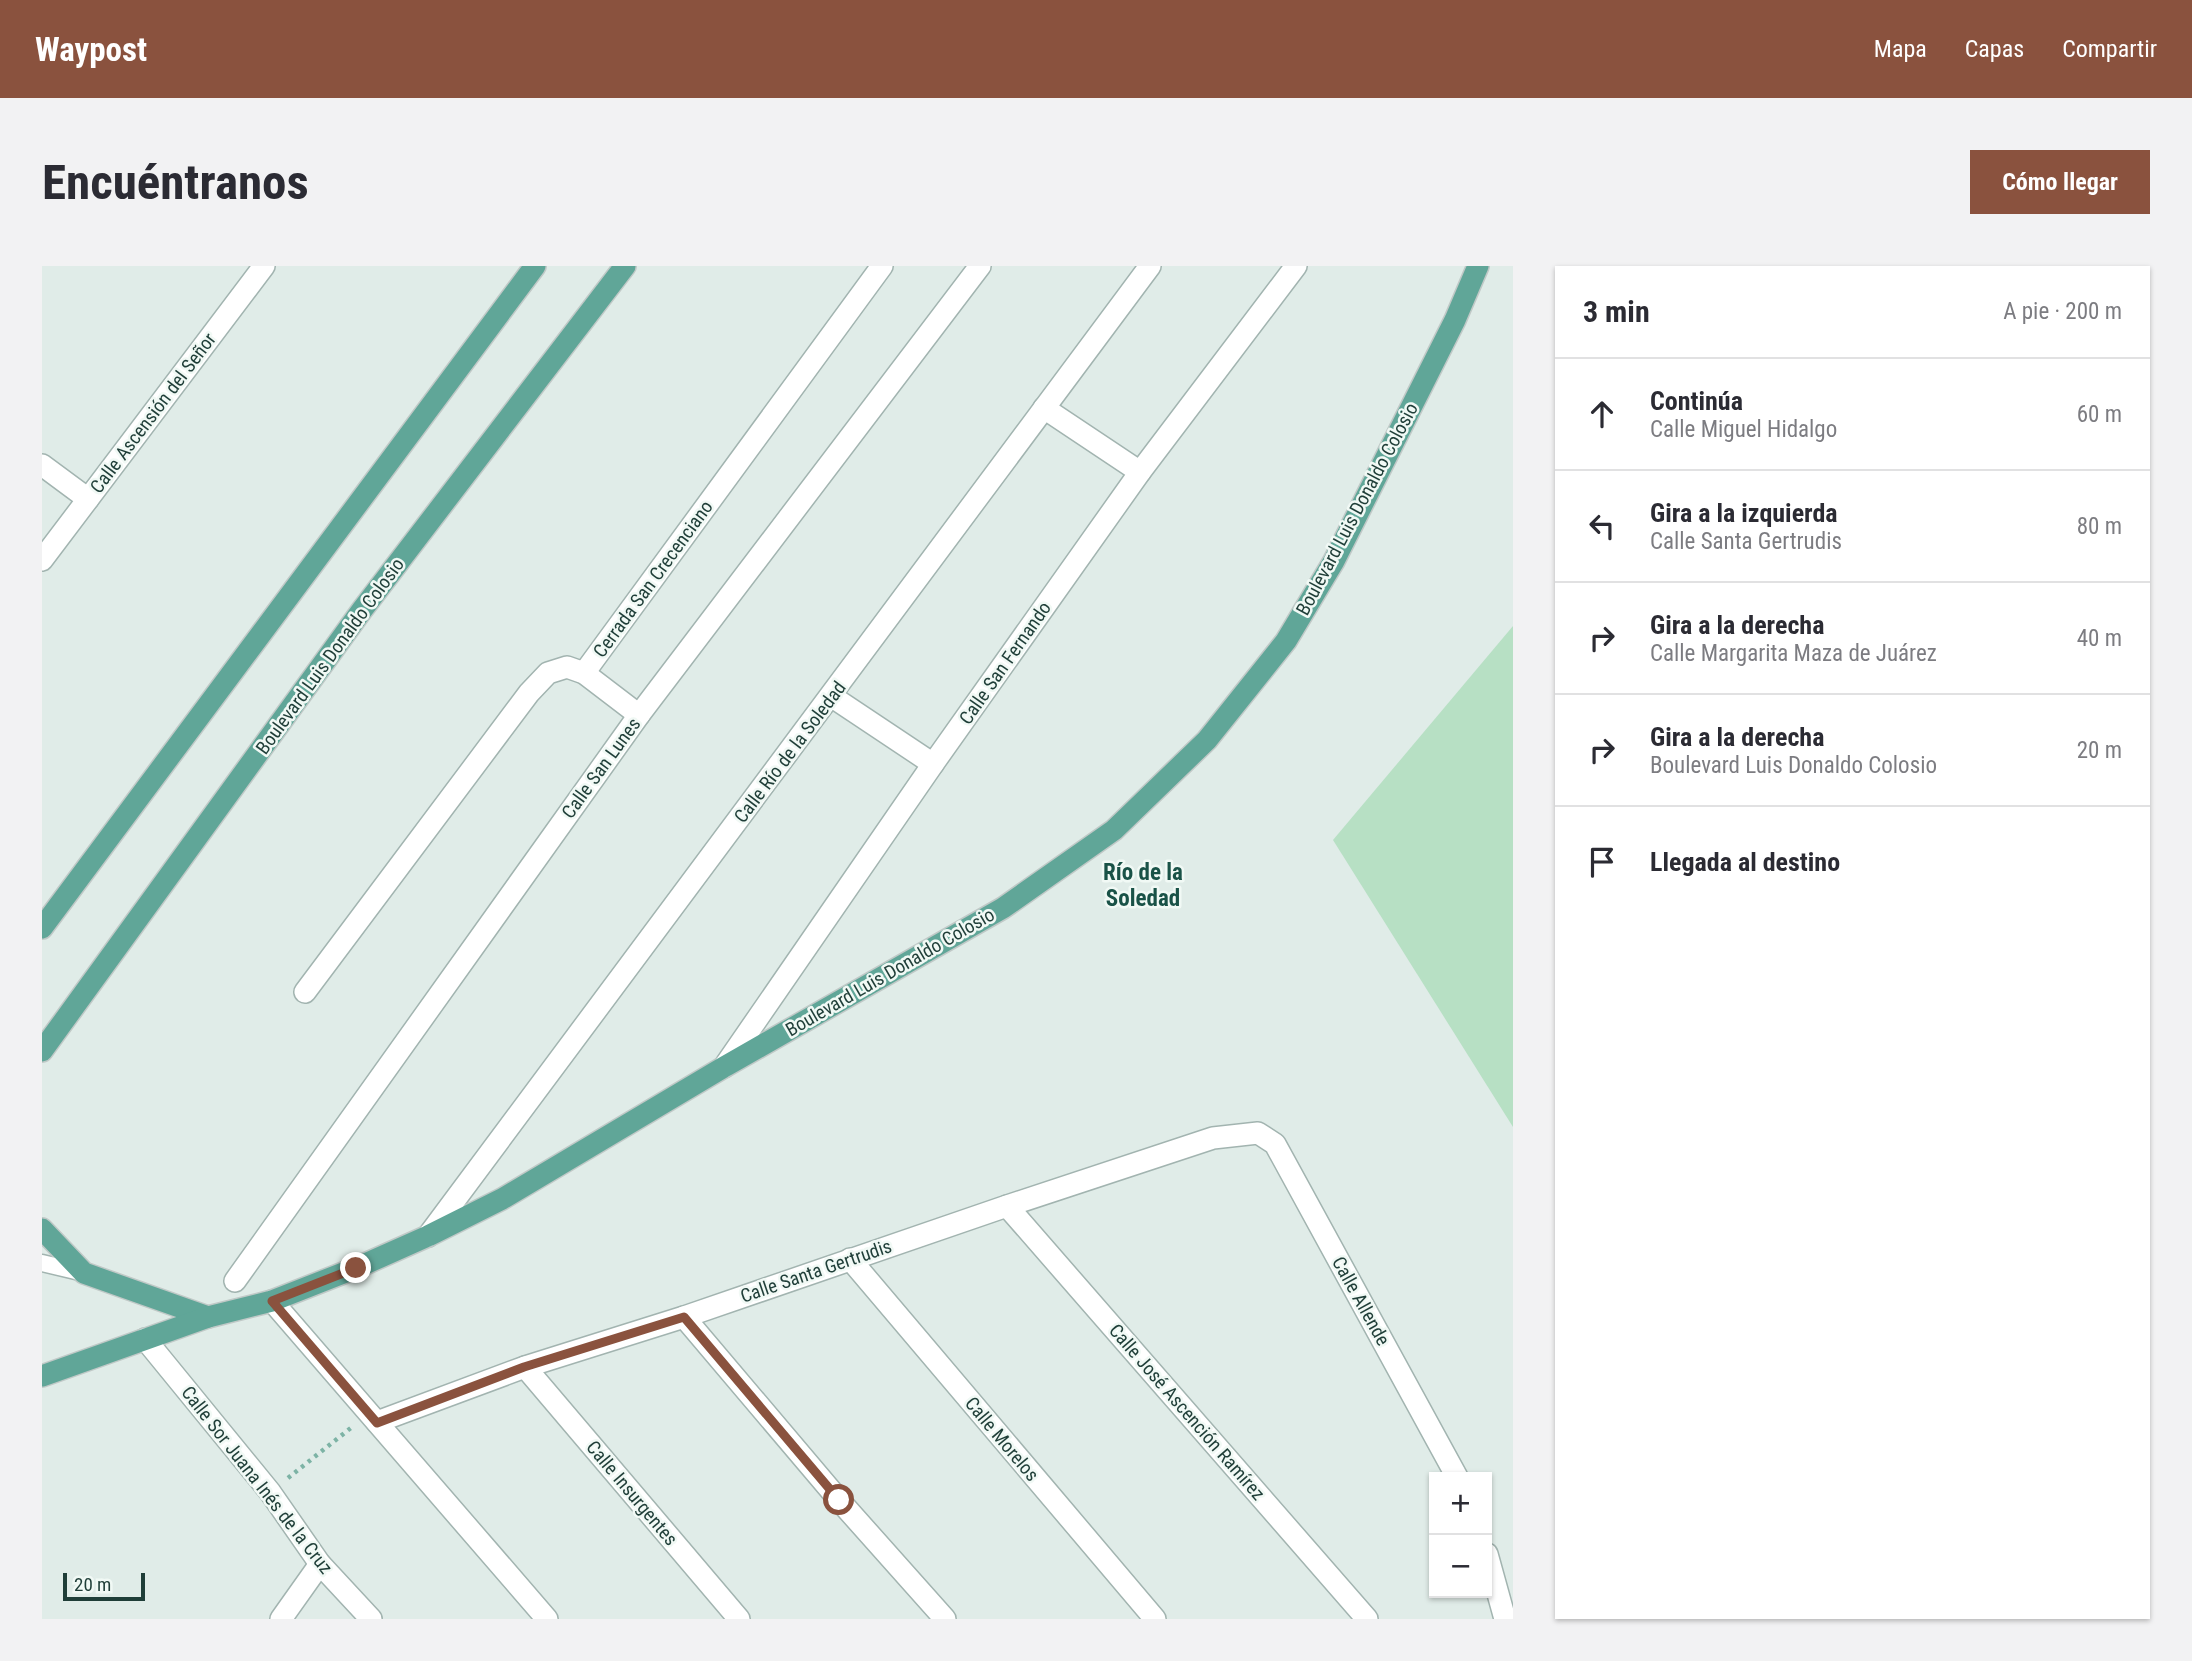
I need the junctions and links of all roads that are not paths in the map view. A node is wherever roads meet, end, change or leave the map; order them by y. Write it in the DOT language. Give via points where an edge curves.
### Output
graph roads {
  1 [pos="264,266"];
  2 [pos="535,266"];
  3 [pos="625,266"];
  4 [pos="881,266"];
  5 [pos="980,266"];
  6 [pos="1150,266"];
  7 [pos="1296,266"];
  8 [pos="1478,266"];
  9 [pos="1044,408"];
  10 [pos="42,465"];
  11 [pos="1140,472"];
  12 [pos="88,499"];
  13 [pos="42,560"];
  14 [pos="584,673"];
  15 [pos="831,696"];
  16 [pos="639,715"];
  17 [pos="933,764"];
  18 [pos="42,928"];
  19 [pos="305,992"];
  20 [pos="42,1051"];
  21 [pos="724,1067"];
  22 [pos="1258,1133"];
  23 [pos="1007,1206"];
  24 [pos="42,1229"];
  25 [pos="428,1236"];
  26 [pos="850,1259"];
  27 [pos="42,1263"];
  28 [pos="84,1273"];
  29 [pos="235,1281"];
  30 [pos="272,1301"];
  31 [pos="208,1317"];
  32 [pos="684,1317"];
  33 [pos="145,1339"];
  34 [pos="524,1367"];
  35 [pos="42,1376"];
  36 [pos="373,1418"];
  37 [pos="1454,1472"];
  38 [pos="320,1564"];
  39 [pos="1492,1572"];
  40 [pos="281,1619"];
  41 [pos="371,1619"];
  42 [pos="547,1619"];
  43 [pos="739,1619"];
  44 [pos="945,1619"];
  45 [pos="1155,1619"];
  46 [pos="1367,1619"];
  47 [pos="1505,1619"];
  1 -- 12 [label="street, Calle Ascensión del Señor"];
  2 -- 18 [label="main road"];
  3 -- 20 [label="main road, Boulevard Luis Donaldo Colosio" via="362,610"];
  4 -- 14 [label="street, Cerrada San Crecenciano"];
  5 -- 16 [label="street, Calle San Lunes"];
  6 -- 9 [label="street, Calle Río de la Soledad"];
  7 -- 11 [label="street, Calle San Fernando"];
  8 -- 21 [label="main road, Boulevard Luis Donaldo Colosio" via="1334,561 1286,641 1207,740 1114,830 1003,908"];
  9 -- 11 [label="street"];
  9 -- 15 [label="street, Calle Río de la Soledad"];
  10 -- 12 [label="street"];
  11 -- 17 [label="street, Calle San Fernando"];
  12 -- 13 [label="street, Calle Ascensión del Señor"];
  14 -- 16 [label="street"];
  14 -- 19 [label="street, Cerrada San Crecenciano" via="567,667 548,673 529,693"];
  15 -- 17 [label="street"];
  15 -- 25 [label="street, Calle Río de la Soledad"];
  16 -- 29 [label="street, Calle San Lunes"];
  17 -- 21 [label="street, Calle San Fernando"];
  21 -- 25 [label="main road, Boulevard Luis Donaldo Colosio" via="502,1199"];
  22 -- 23 [label="street, Calle Santa Gertrudis" via="1213,1139"];
  22 -- 37 [label="street, Calle Allende" via="1275,1144"];
  23 -- 26 [label="street, Calle Santa Gertrudis"];
  23 -- 46 [label="street, Calle José Ascención Ramírez"];
  24 -- 28 [label="main road"];
  25 -- 30 [label="main road, Boulevard Luis Donaldo Colosio"];
  26 -- 32 [label="street, Calle Santa Gertrudis"];
  26 -- 45 [label="street, Calle Morelos"];
  27 -- 28 [label="lane"];
  28 -- 31 [label="main road"];
  30 -- 31 [label="main road, Boulevard Luis Donaldo Colosio"];
  30 -- 36 [label="street"];
  31 -- 33 [label="main road, Boulevard Luis Donaldo Colosio"];
  32 -- 34 [label="street, Calle Santa Gertrudis"];
  32 -- 44 [label="street"];
  33 -- 35 [label="main road, Boulevard Luis Donaldo Colosio"];
  33 -- 38 [label="street, Calle Sor Juana Inés de la Cruz" via="270,1492"];
  34 -- 36 [label="street, Calle Santa Gertrudis"];
  34 -- 43 [label="street, Calle Insurgentes"];
  36 -- 42 [label="street"];
  38 -- 40 [label="street"];
  38 -- 41 [label="street, Calle Sor Juana Inés de la Cruz"];
  39 -- 47 [label="street"];
}
